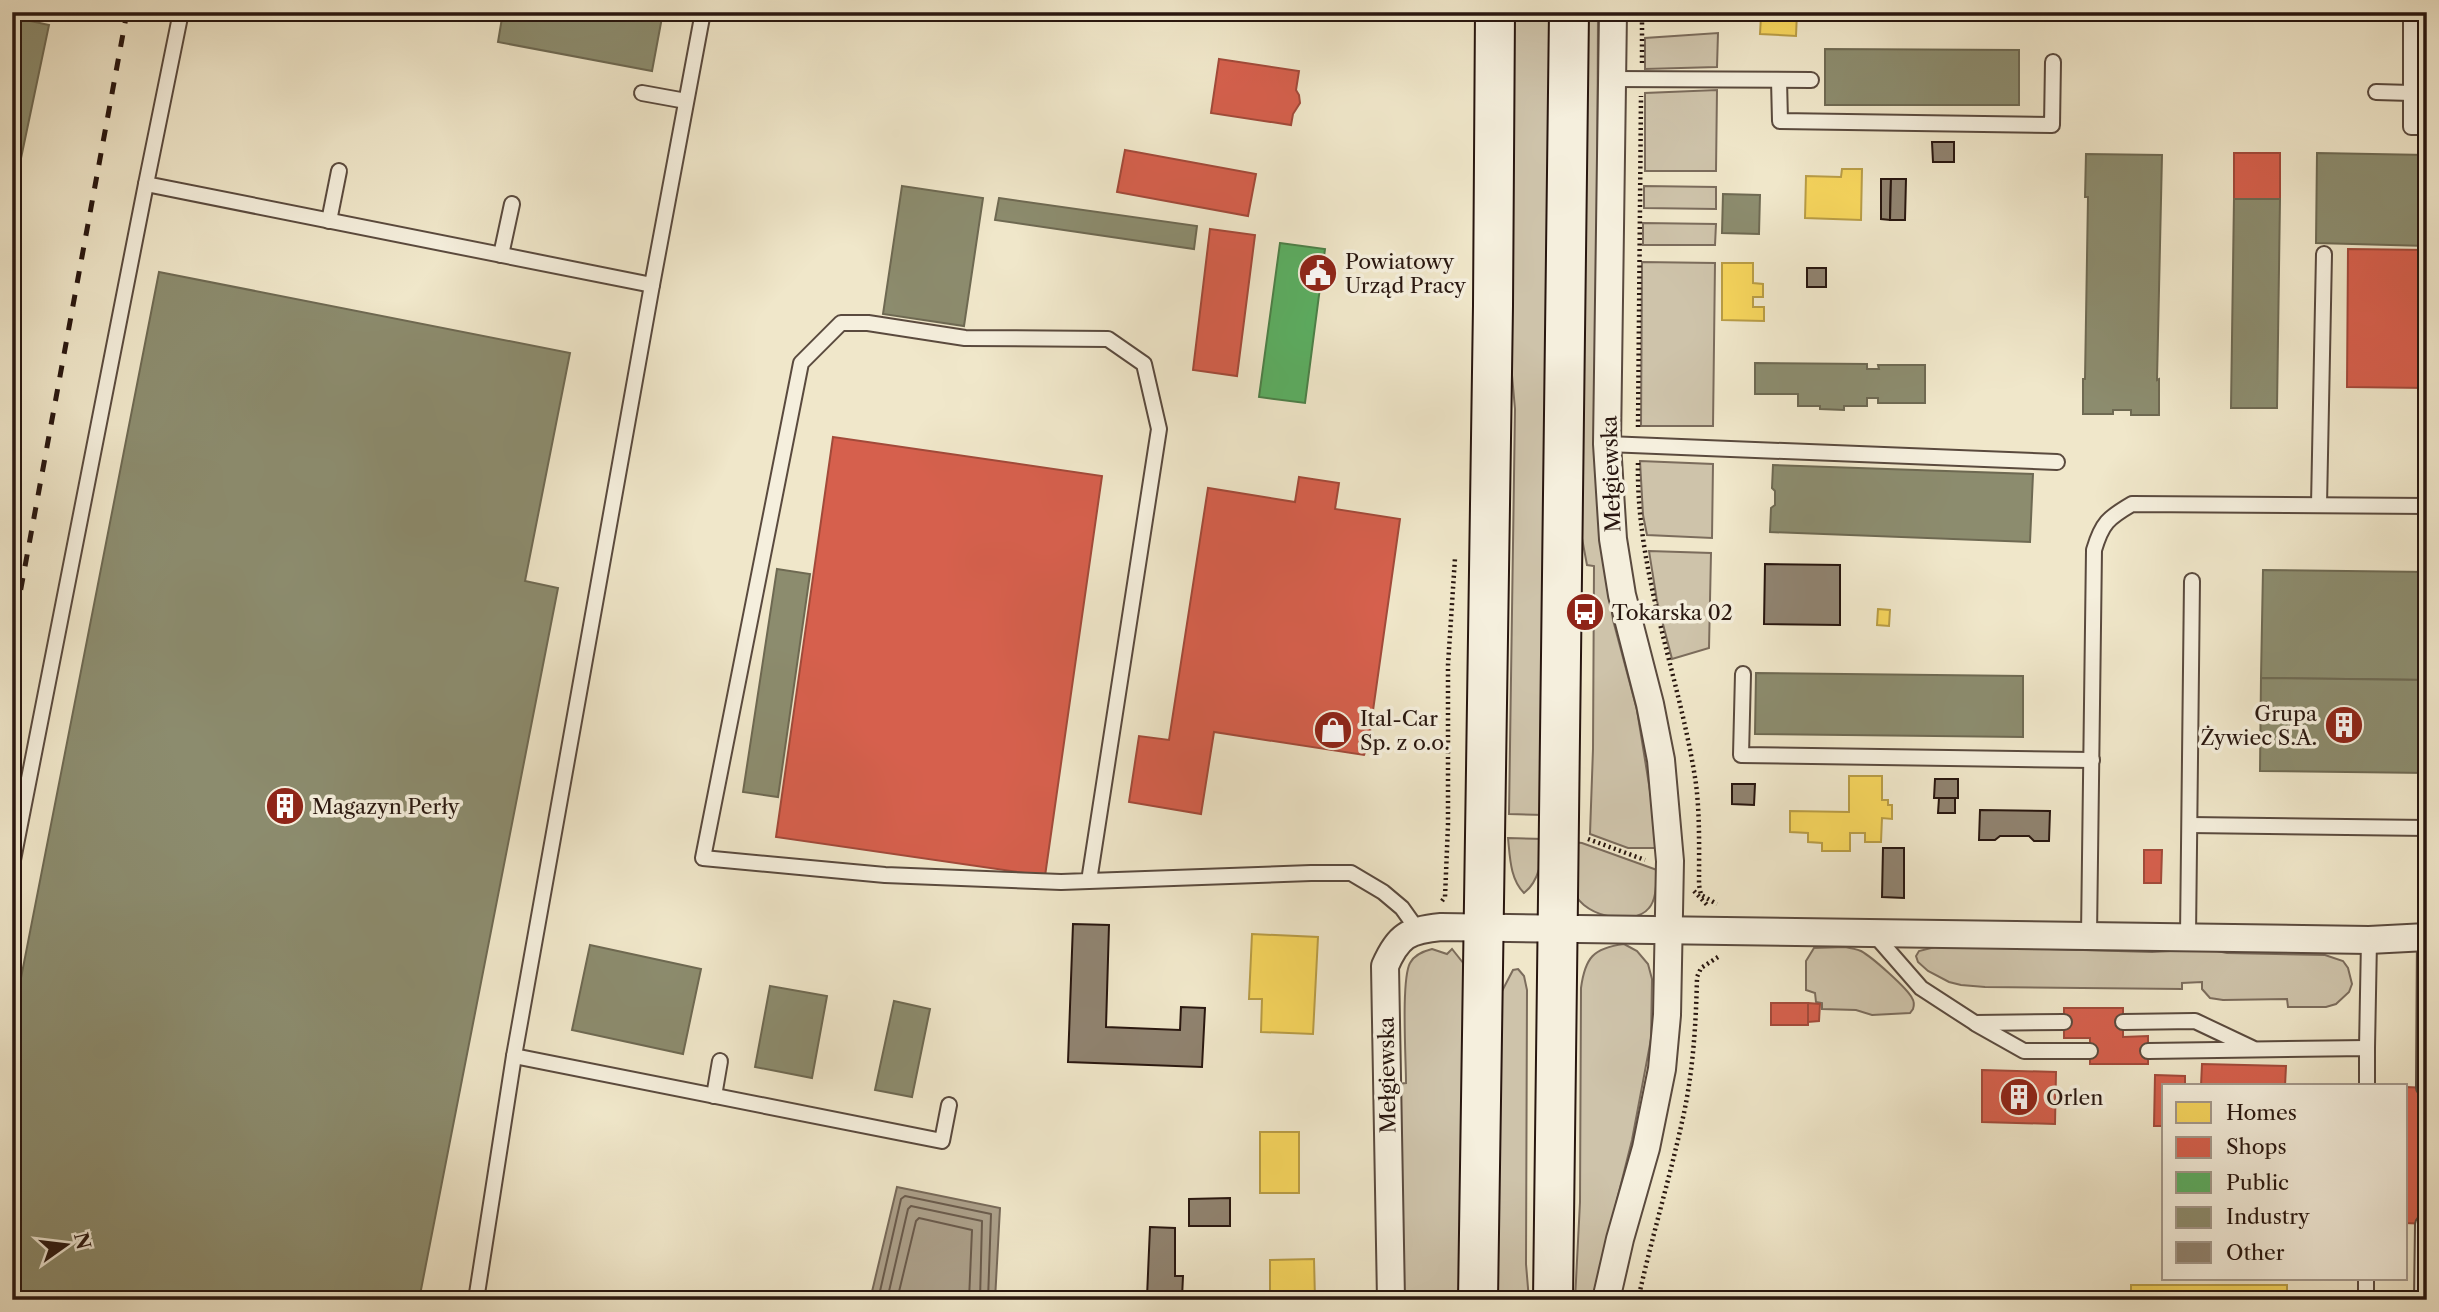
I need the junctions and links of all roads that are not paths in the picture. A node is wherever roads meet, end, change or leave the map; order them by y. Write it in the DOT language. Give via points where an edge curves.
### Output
graph roads {
  1 [pos="181,12"];
  2 [pos="703,12"];
  3 [pos="1495,12"];
  4 [pos="1569,12"];
  5 [pos="1613,12"];
  6 [pos="2411,12"];
  7 [pos="2053,62"];
  8 [pos="1612,79"];
  9 [pos="1779,80"];
  10 [pos="1811,80"];
  11 [pos="2376,92"];
  12 [pos="642,93"];
  13 [pos="2411,93"];
  14 [pos="686,102"];
  15 [pos="2427,127"];
  16 [pos="339,172"];
  17 [pos="146,184"];
  18 [pos="512,204"];
  19 [pos="329,221"];
  20 [pos="2324,254"];
  21 [pos="501,255"];
  22 [pos="652,285"];
  23 [pos="1607,444"];
  24 [pos="2057,462"];
  25 [pos="2319,505"];
  26 [pos="2427,506"];
  27 [pos="2192,581"];
  28 [pos="1743,674"];
  29 [pos="2092,760"];
  30 [pos="2190,825"];
  31 [pos="2427,828"];
  32 [pos="12,865"];
  33 [pos="1089,881"];
  34 [pos="1418,929"];
  35 [pos="1482,929"];
  36 [pos="1556,929"];
  37 [pos="1669,930"];
  38 [pos="1872,932"];
  39 [pos="2089,936"];
  40 [pos="2188,936"];
  41 [pos="2426,937"];
  42 [pos="2369,940"];
  43 [pos="2123,1021"];
  44 [pos="2064,1022"];
  45 [pos="1975,1023"];
  46 [pos="2367,1048"];
  47 [pos="2255,1049"];
  48 [pos="2090,1051"];
  49 [pos="2148,1051"];
  50 [pos="514,1056"];
  51 [pos="720,1061"];
  52 [pos="2367,1084"];
  53 [pos="2424,1088"];
  54 [pos="714,1096"];
  55 [pos="949,1105"];
  56 [pos="2423,1224"];
  57 [pos="2366,1280"];
  58 [pos="476,1300"];
  59 [pos="1391,1300"];
  60 [pos="1478,1300"];
  61 [pos="1553,1300"];
  62 [pos="1606,1300"];
  63 [pos="2366,1300"];
  64 [pos="2422,1300"];
  1 -- 17 [label="lane"];
  2 -- 14 [label="lane"];
  3 -- 35 [label="main road"];
  4 -- 36 [label="main road"];
  5 -- 8 [label="street, Mełgiewska"];
  6 -- 13 [label="lane"];
  7 -- 9 [label="lane" via="2052,125 1780,121"];
  8 -- 9 [label="lane"];
  8 -- 23 [label="street, Mełgiewska"];
  9 -- 10 [label="lane"];
  11 -- 13 [label="lane"];
  12 -- 14 [label="lane"];
  13 -- 15 [label="lane" via="2411,127"];
  14 -- 22 [label="lane"];
  16 -- 19 [label="lane"];
  17 -- 19 [label="lane"];
  17 -- 32 [label="lane"];
  18 -- 21 [label="lane"];
  19 -- 21 [label="lane"];
  20 -- 25 [label="lane"];
  21 -- 22 [label="lane"];
  22 -- 50 [label="lane"];
  23 -- 24 [label="lane"];
  23 -- 37 [label="street, Mełgiewska" via="1618,570 1665,793"];
  25 -- 26 [label="lane"];
  25 -- 29 [label="lane" via="2132,504 2109,517 2094,550"];
  27 -- 30 [label="lane"];
  28 -- 29 [label="lane" via="1741,755"];
  29 -- 39 [label="lane"];
  30 -- 31 [label="lane"];
  30 -- 40 [label="lane"];
  33 -- 33 [label="lane" via="885,875 703,858 801,363 841,323 965,338 1108,339 1144,364 1159,429"];
  33 -- 34 [label="lane" via="1351,873 1383,892"];
  34 -- 35 [label="street"];
  34 -- 59 [label="street, Mełgiewska" via="1400,940 1385,966"];
  35 -- 36 [label="street"];
  35 -- 60 [label="main road"];
  36 -- 37 [label="street"];
  36 -- 61 [label="main road"];
  37 -- 38 [label="street"];
  37 -- 62 [label="street, Mełgiewska" via="1662,1069"];
  38 -- 39 [label="street"];
  38 -- 45 [label="lane" via="1921,988"];
  39 -- 40 [label="street"];
  40 -- 42 [label="street"];
  41 -- 42 [label="street"];
  41 -- 53 [label="lane"];
  42 -- 46 [label="lane"];
  43 -- 47 [label="lane" via="2195,1021"];
  44 -- 45 [label="lane"];
  45 -- 48 [label="lane" via="2024,1051"];
  46 -- 47 [label="lane"];
  46 -- 52 [label="lane"];
  47 -- 49 [label="lane"];
  50 -- 54 [label="lane"];
  50 -- 58 [label="lane"];
  51 -- 54 [label="lane"];
  54 -- 55 [label="lane" via="942,1141"];
  56 -- 64 [label="lane"];
  57 -- 63 [label="lane"];
}
